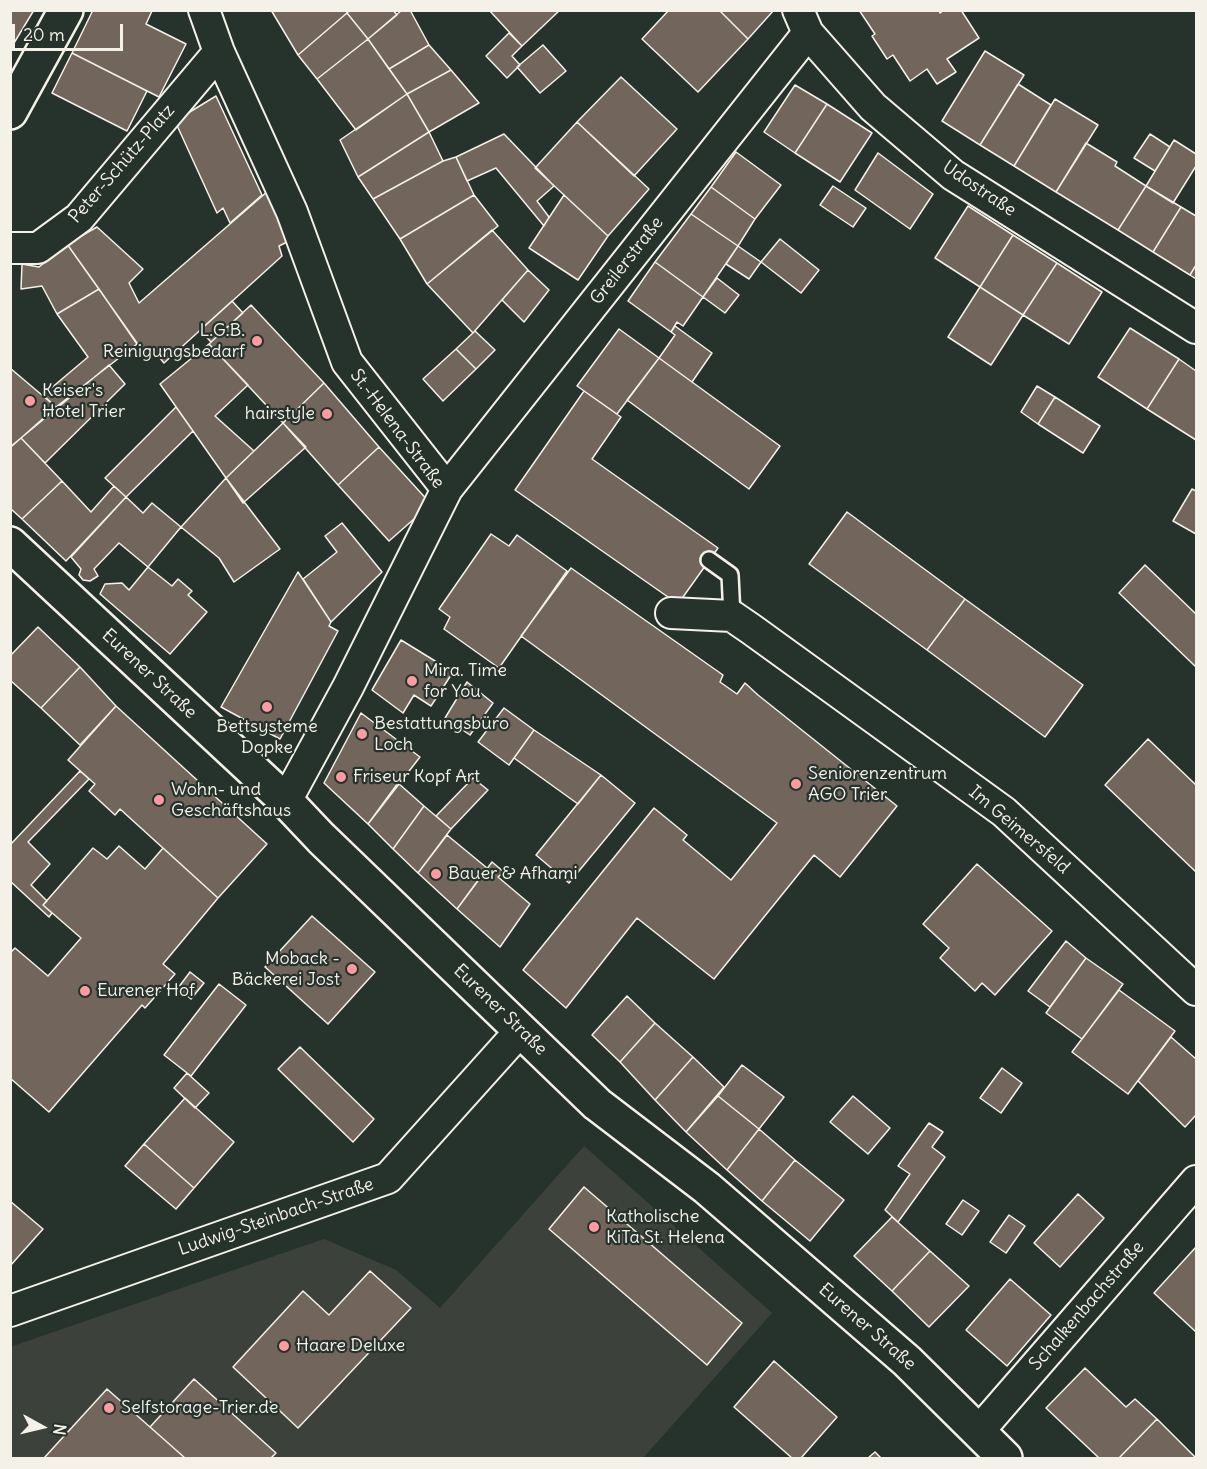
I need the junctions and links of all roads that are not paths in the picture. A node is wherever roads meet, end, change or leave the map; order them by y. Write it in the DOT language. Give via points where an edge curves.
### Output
graph roads {
  1 [pos="66,10"];
  2 [pos="204,10"];
  3 [pos="803,22"];
  4 [pos="219,52"];
  5 [pos="10,112"];
  6 [pos="10,248"];
  7 [pos="1197,328"];
  8 [pos="447,489"];
  9 [pos="10,544"];
  10 [pos="709,560"];
  11 [pos="671,613"];
  12 [pos="732,616"];
  13 [pos="286,801"];
  14 [pos="1197,990"];
  15 [pos="521,1030"];
  16 [pos="1197,1181"];
  17 [pos="10,1311"];
  18 [pos="978,1432"];
  19 [pos="1005,1458"];
  1 -- 5 [label="street"];
  2 -- 4 [label="street, St.-Helena-Straße"];
  3 -- 7 [label="street, Udostraße" via="873,107 953,175"];
  3 -- 8 [label="street, Greilerstraße"];
  4 -- 6 [label="street, Peter-Schütz-Platz" via="79,218 38,249"];
  4 -- 8 [label="street, St.-Helena-Straße" via="292,212 347,362"];
  8 -- 13 [label="street, St.-Helena-Straße"];
  9 -- 13 [label="street, Eurener Straße"];
  10 -- 12 [label="lane" via="730,575"];
  11 -- 12 [label="street"];
  12 -- 14 [label="street, Im Geimersfeld" via="1004,812"];
  13 -- 15 [label="street, Eurener Straße"];
  15 -- 17 [label="street, Ludwig-Steinbach-Straße" via="388,1178"];
  15 -- 18 [label="street, Eurener Straße" via="597,1104 707,1188 898,1354"];
  16 -- 18 [label="street, Schalkenbachstraße"];
  18 -- 19 [label="street, Eurener Straße"];
}
